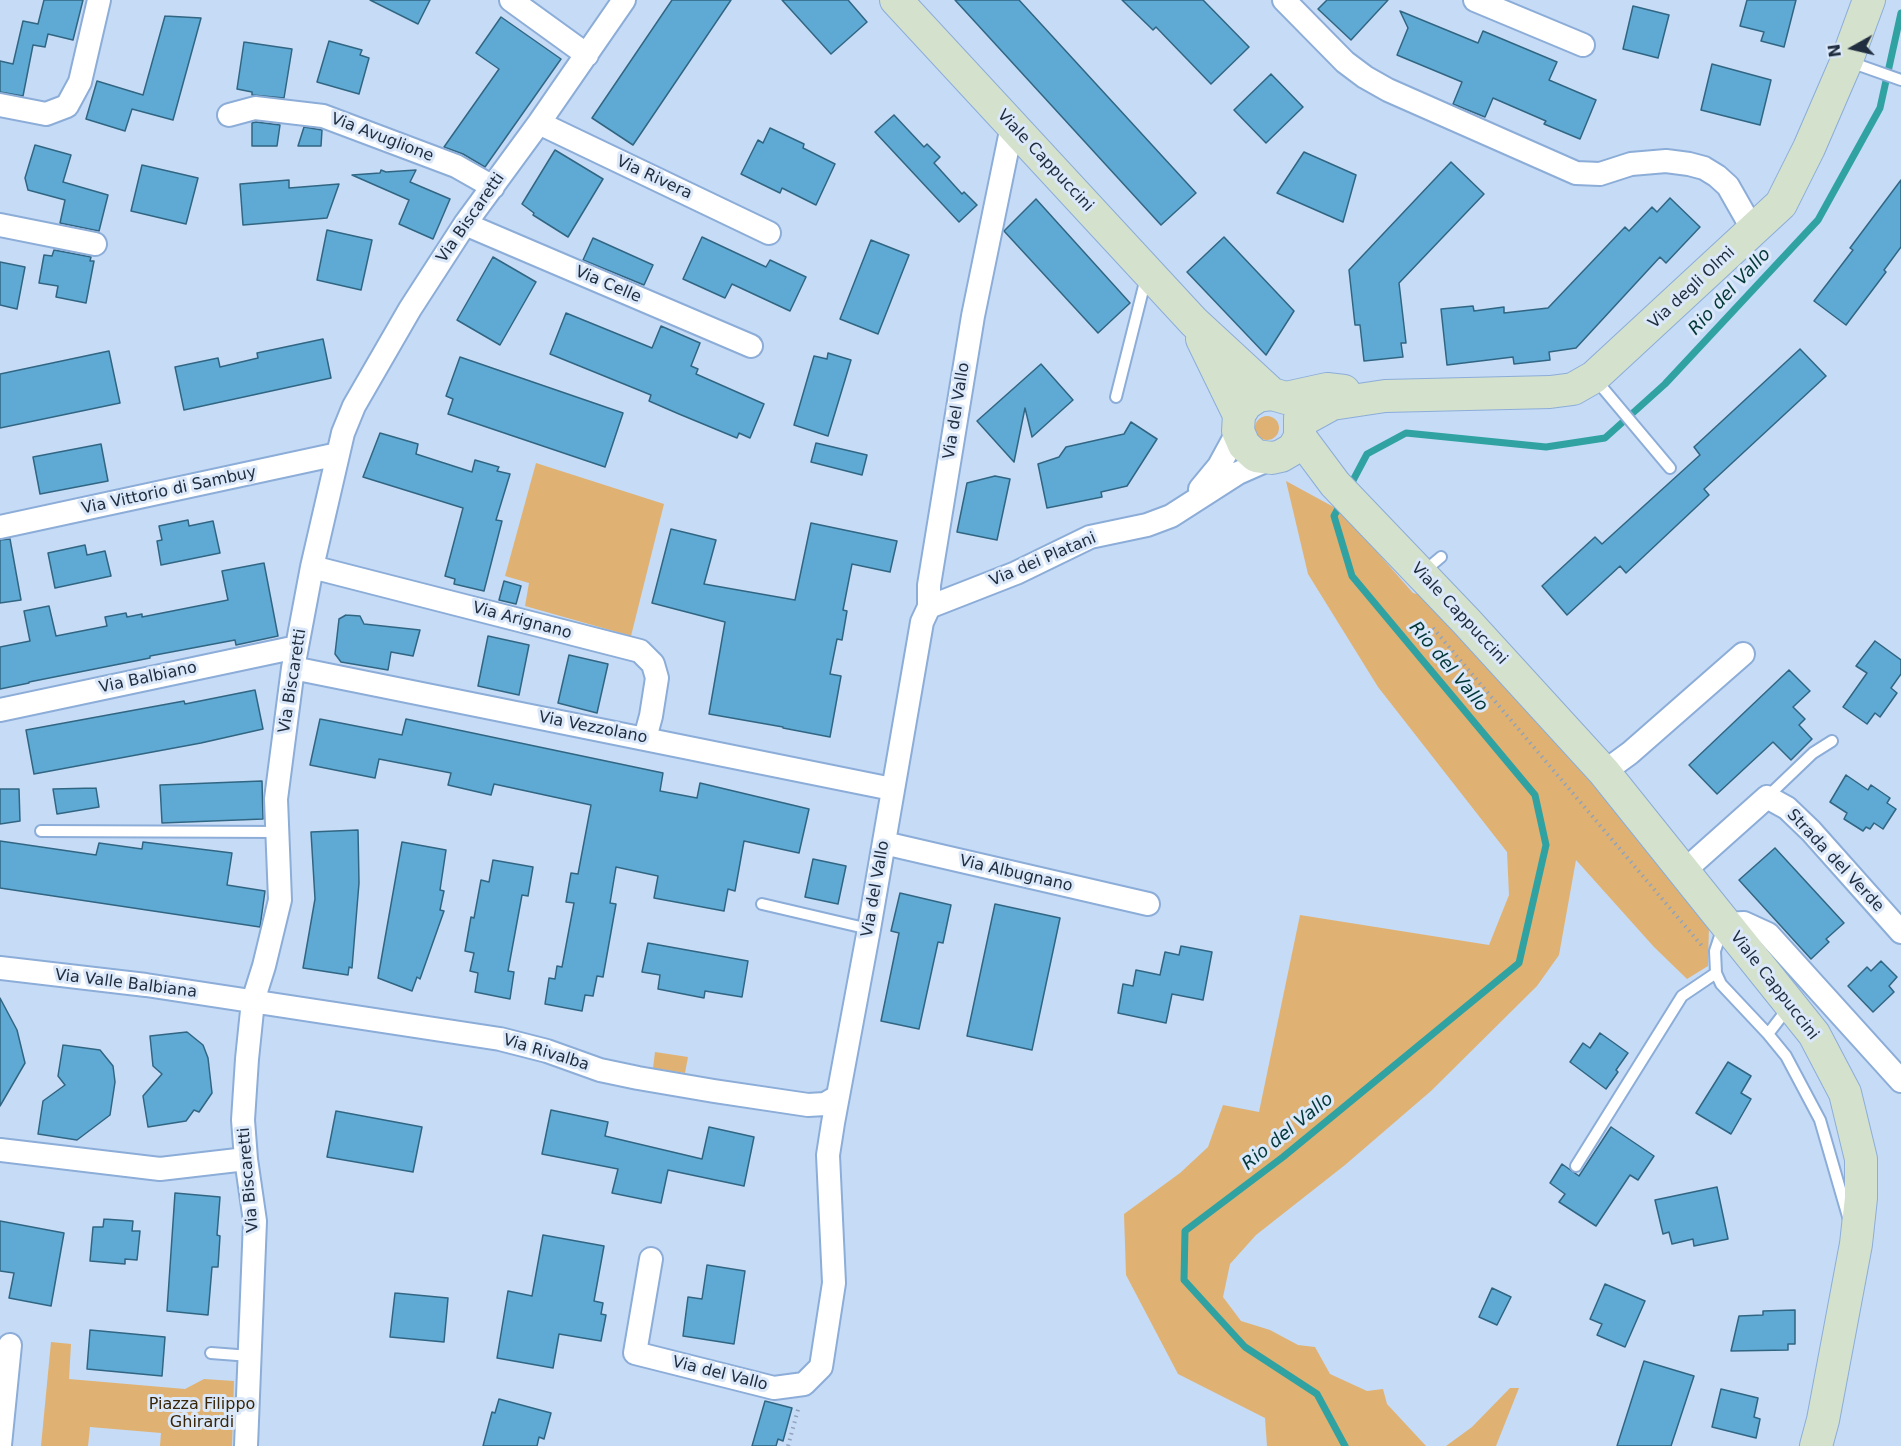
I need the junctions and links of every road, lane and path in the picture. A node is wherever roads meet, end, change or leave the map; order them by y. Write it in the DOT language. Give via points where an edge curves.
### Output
graph roads {
  1 [pos="99,0"];
  2 [pos="511,0"];
  3 [pos="624,0"];
  4 [pos="896,0"];
  5 [pos="1284,0"];
  6 [pos="1475,0"];
  7 [pos="1869,0"];
  8 [pos="1583,45"];
  9 [pos="587,55"];
  10 [pos="1859,65"];
  11 [pos="1900,79"];
  12 [pos="0,105"];
  13 [pos="230,114"];
  14 [pos="539,123"];
  15 [pos="1012,126"];
  16 [pos="493,187"];
  17 [pos="465,224"];
  18 [pos="0,225"];
  19 [pos="1753,230"];
  20 [pos="769,232"];
  21 [pos="95,244"];
  22 [pos="1147,272"];
  23 [pos="1194,322"];
  24 [pos="751,346"];
  25 [pos="1594,377"];
  26 [pos="1116,397"];
  27 [pos="1238,423"];
  28 [pos="1298,442"];
  29 [pos="338,454"];
  30 [pos="1670,468"];
  31 [pos="1190,502"];
  32 [pos="0,527"];
  33 [pos="312,567"];
  34 [pos="929,607"];
  35 [pos="1430,624"];
  36 [pos="1743,654"];
  37 [pos="295,657"];
  38 [pos="0,710"];
  39 [pos="645,738"];
  40 [pos="1832,741"];
  41 [pos="1604,772"];
  42 [pos="892,789"];
  43 [pos="1767,797"];
  44 [pos="41,831"];
  45 [pos="277,832"];
  46 [pos="884,843"];
  47 [pos="1684,871"];
  48 [pos="762,904"];
  49 [pos="1148,904"];
  50 [pos="1724,924"];
  51 [pos="869,929"];
  52 [pos="1901,932"];
  53 [pos="0,968"];
  54 [pos="1716,968"];
  55 [pos="253,1001"];
  56 [pos="1791,1004"];
  57 [pos="1768,1034"];
  58 [pos="1901,1082"];
  59 [pos="837,1097"];
  60 [pos="0,1150"];
  61 [pos="246,1159"];
  62 [pos="1576,1166"];
  63 [pos="1856,1244"];
  64 [pos="651,1259"];
  65 [pos="9,1345"];
  66 [pos="211,1353"];
  67 [pos="250,1356"];
  68 [pos="804,1384"];
  69 [pos="0,1445"];
  70 [pos="246,1446"];
  71 [pos="788,1446"];
  72 [pos="1816,1446"];
  1 -- 12 [label="street" via="80,82 68,106 46,114"];
  2 -- 9 [label="street"];
  3 -- 9 [label="street, Via Biscaretti"];
  4 -- 15 [label="main road, Viale Cappuccini"];
  5 -- 19 [label="street" via="1345,62 1388,90 1576,173 1600,174 1645,162 1666,161 1704,168 1728,186"];
  6 -- 8 [label="street"];
  7 -- 10 [label="main road, Via degli Olmi"];
  9 -- 14 [label="street, Via Biscaretti"];
  10 -- 11 [label="lane"];
  10 -- 19 [label="main road, Via degli Olmi" via="1781,204"];
  13 -- 16 [label="street, Via Avuglione" via="255,108 323,116 456,166"];
  14 -- 16 [label="street, Via Biscaretti"];
  14 -- 20 [label="street, Via Rivera"];
  15 -- 22 [label="main road, Viale Cappuccini"];
  15 -- 34 [label="street, Via del Vallo" via="973,316 929,585"];
  16 -- 17 [label="street, Via Biscaretti"];
  17 -- 24 [label="street, Via Celle"];
  17 -- 29 [label="street, Via Biscaretti" via="354,406"];
  18 -- 21 [label="street"];
  19 -- 25 [label="main road, Via degli Olmi"];
  22 -- 23 [label="main road, Viale Cappuccini"];
  22 -- 26 [label="lane"];
  23 -- 27 [label="main road, Viale Cappuccini"];
  23 -- 28 [label="main road, Viale Cappuccini"];
  25 -- 28 [label="main road, Via degli Olmi" via="1573,389 1550,392 1385,396 1332,404"];
  25 -- 30 [label="lane"];
  27 -- 28 [label="main road, Viale Cappuccini" via="1244,445 1256,456"];
  27 -- 28 [label="main road, Via degli Olmi" via="1246,404 1258,396"];
  27 -- 31 [label="street, Via dei Platani" via="1220,466"];
  28 -- 31 [label="street, Via dei Platani"];
  28 -- 41 [label="main road, Viale Cappuccini" via="1361,509 1431,565"];
  29 -- 32 [label="street, Via Vittorio di Sambuy"];
  29 -- 33 [label="street, Via Biscaretti"];
  31 -- 34 [label="street, Via dei Platani" via="1171,516 1090,537 1016,573"];
  33 -- 37 [label="street, Via Biscaretti"];
  33 -- 39 [label="street, Via Arignano" via="640,651 653,664 657,678"];
  34 -- 42 [label="street, Via del Vallo" via="922,622"];
  35 -- 54 [label="path"];
  36 -- 41 [label="street"];
  37 -- 38 [label="street, Via Balbiano"];
  37 -- 39 [label="street, Via Vezzolano"];
  37 -- 45 [label="street, Via Biscaretti" via="276,799"];
  39 -- 42 [label="street, Via Vezzolano"];
  40 -- 43 [label="lane"];
  41 -- 47 [label="main road, Viale Cappuccini"];
  42 -- 46 [label="street, Via del Vallo"];
  43 -- 47 [label="street"];
  43 -- 52 [label="street, Strada del Verde" via="1787,808 1811,831"];
  44 -- 45 [label="lane"];
  45 -- 55 [label="street, Via Biscaretti" via="280,900"];
  46 -- 49 [label="street, Via Albugnano"];
  46 -- 51 [label="street, Via del Vallo"];
  47 -- 50 [label="main road, Viale Cappuccini"];
  48 -- 51 [label="lane"];
  50 -- 54 [label="lane" via="1715,951"];
  50 -- 56 [label="main road, Viale Cappuccini"];
  50 -- 58 [label="street" via="1744,923 1768,934"];
  51 -- 59 [label="street, Via del Vallo"];
  53 -- 55 [label="street, Via Valle Balbiana"];
  54 -- 57 [label="lane" via="1721,984"];
  54 -- 62 [label="lane" via="1682,996"];
  55 -- 59 [label="street, Via Rivalba" via="500,1039 600,1070 650,1080 808,1105 825,1104"];
  55 -- 61 [label="street, Via Biscaretti" via="243,1120"];
  56 -- 57 [label="lane"];
  56 -- 63 [label="main road, Viale Cappuccini" via="1814,1034 1845,1093 1861,1159"];
  57 -- 63 [label="lane" via="1786,1056 1820,1120"];
  59 -- 68 [label="street, Via del Vallo" via="828,1155 834,1283 821,1368"];
  60 -- 61 [label="street" via="160,1169"];
  61 -- 67 [label="street, Via Biscaretti" via="255,1221"];
  63 -- 72 [label="main road, Viale Cappuccini"];
  64 -- 68 [label="street, Via del Vallo" via="635,1353 774,1388"];
  65 -- 69 [label="street"];
  66 -- 67 [label="lane"];
  67 -- 70 [label="street, Via Biscaretti"];
  68 -- 71 [label="path"];
}
